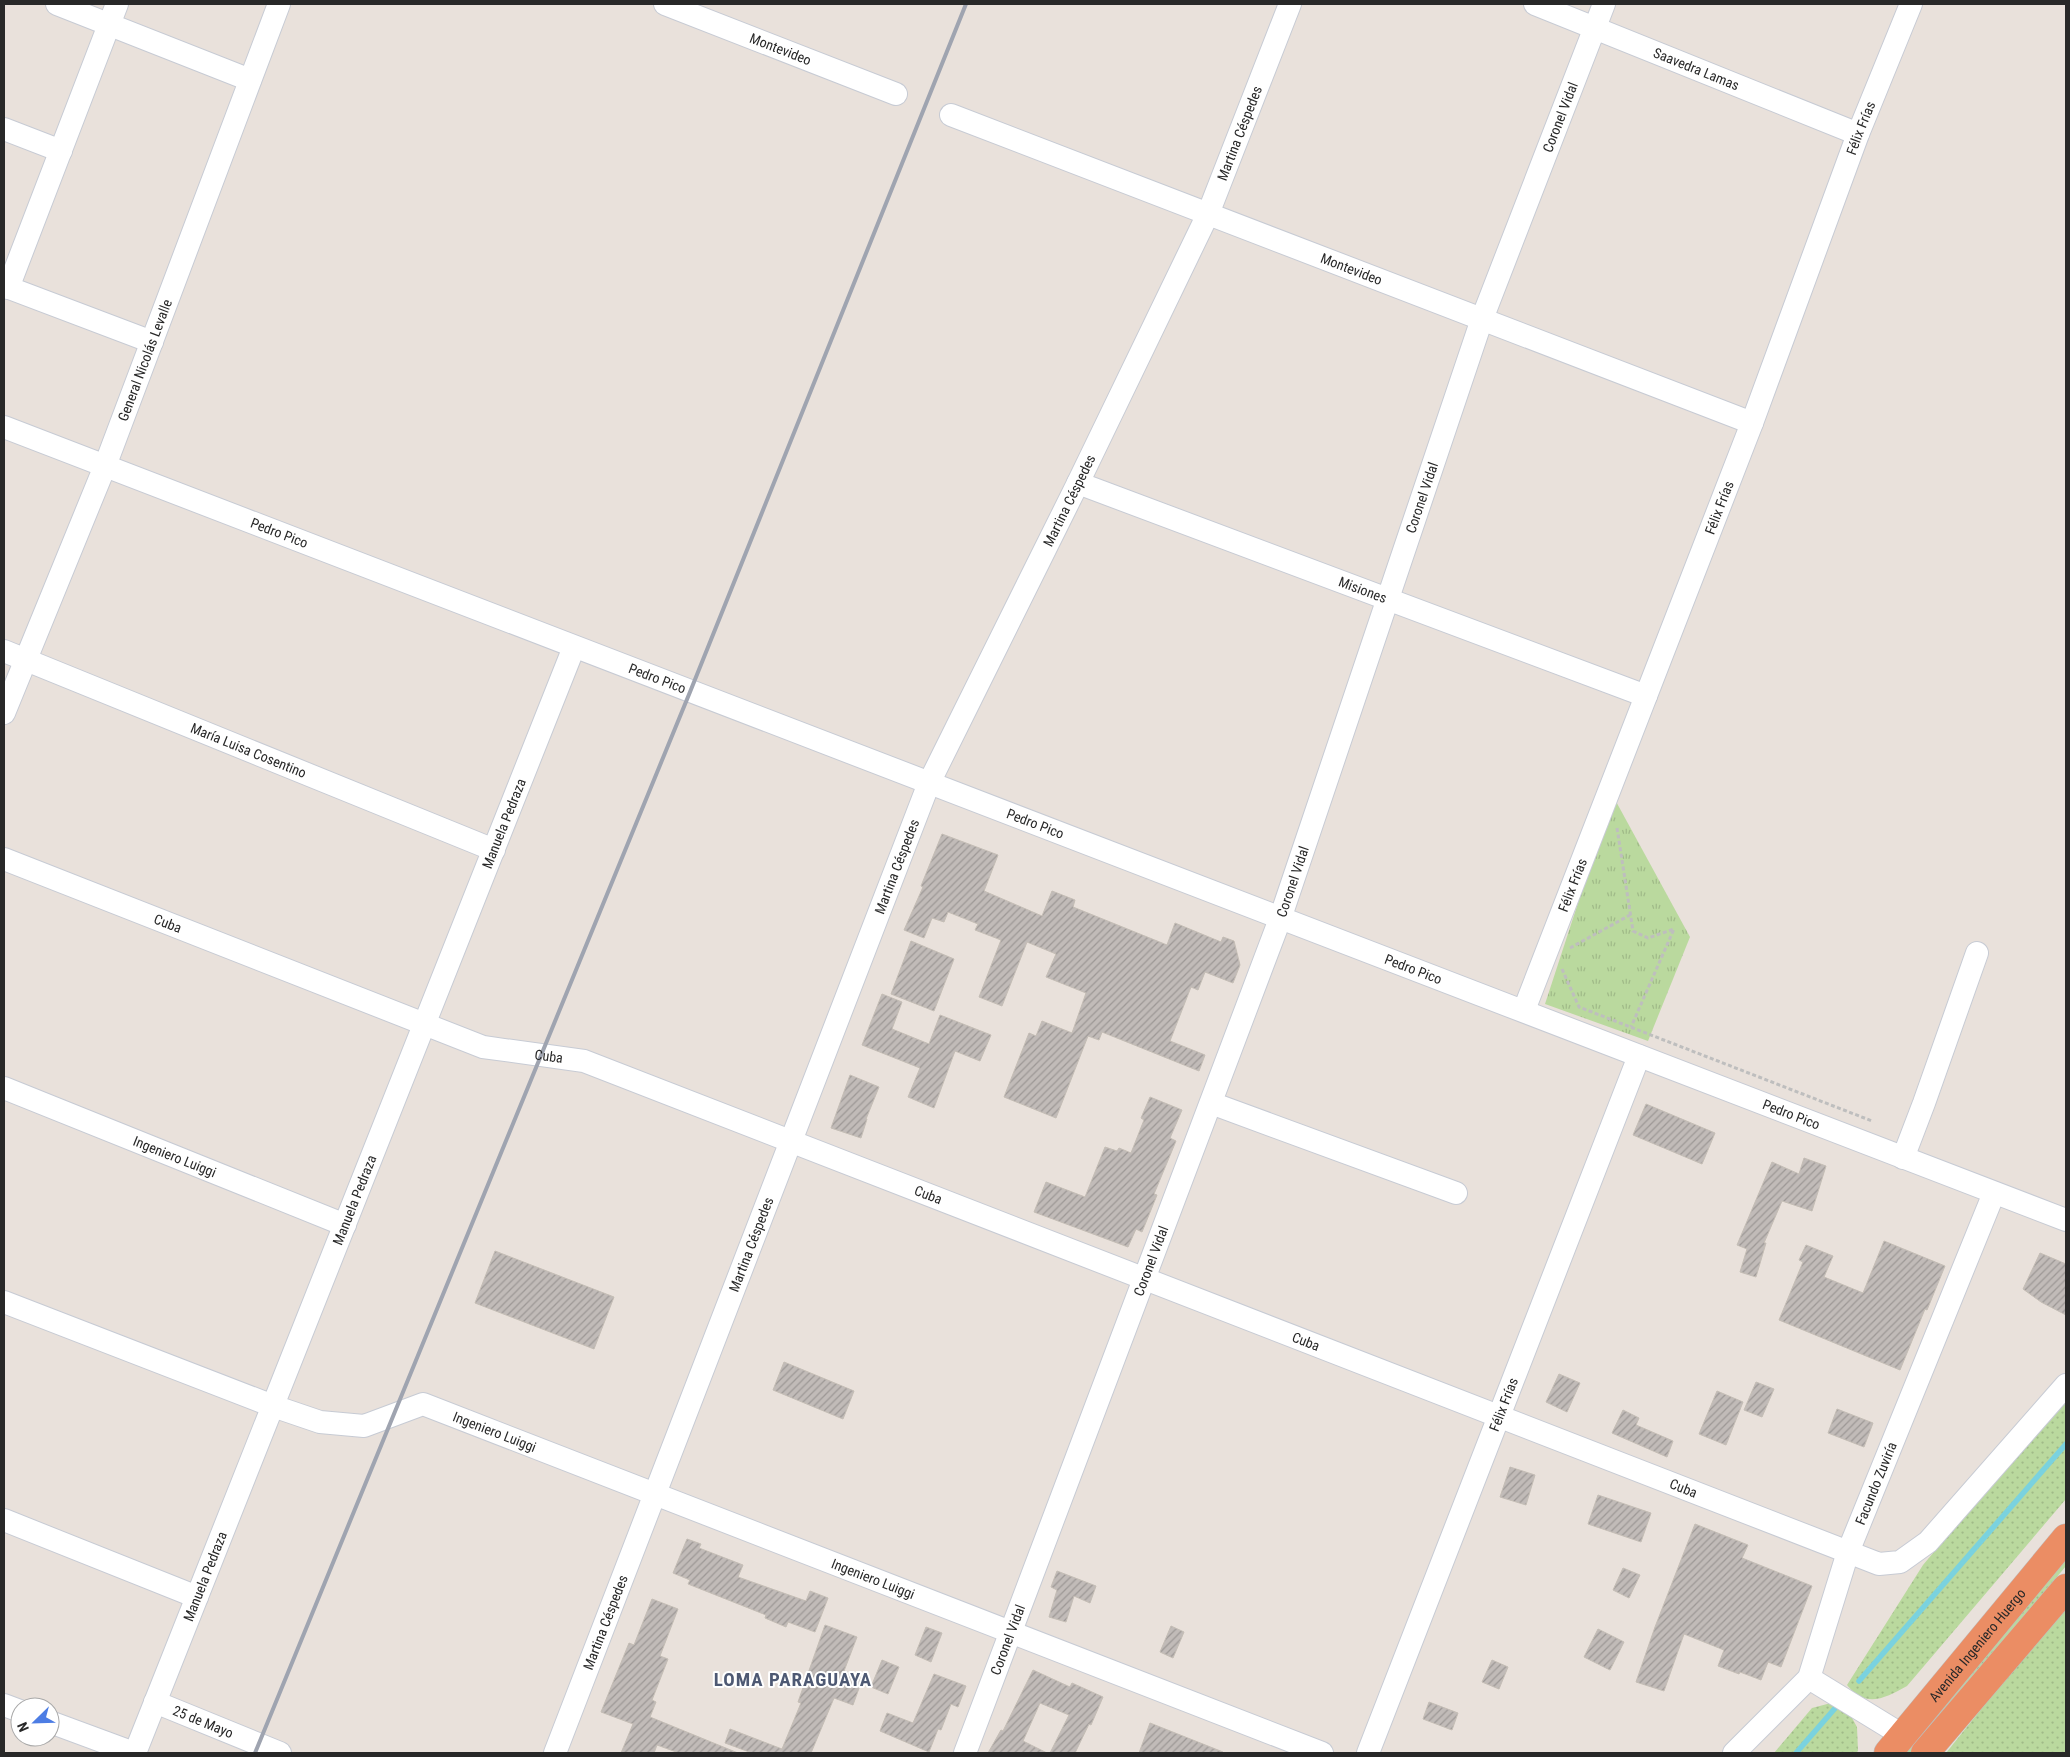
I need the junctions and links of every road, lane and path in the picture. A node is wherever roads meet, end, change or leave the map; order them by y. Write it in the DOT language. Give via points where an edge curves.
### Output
graph roads {
  1 [pos="57,4"];
  2 [pos="278,4"];
  3 [pos="665,4"];
  4 [pos="1290,4"];
  5 [pos="1535,4"];
  6 [pos="1604,4"];
  7 [pos="1910,4"];
  8 [pos="113,14"];
  9 [pos="1595,27"];
  10 [pos="250,80"];
  11 [pos="896,94"];
  12 [pos="951,115"];
  13 [pos="4,129"];
  14 [pos="1858,134"];
  15 [pos="61,151"];
  16 [pos="1208,214"];
  17 [pos="6,287"];
  18 [pos="1482,319"];
  19 [pos="152,342"];
  20 [pos="1752,423"];
  21 [pos="4,427"];
  22 [pos="106,466"];
  23 [pos="1078,483"];
  24 [pos="1387,599"];
  25 [pos="574,647"];
  26 [pos="4,651"];
  27 [pos="25,660"];
  28 [pos="1646,696"];
  29 [pos="4,713"];
  30 [pos="929,783"];
  31 [pos="1613,832"];
  32 [pos="494,850"];
  33 [pos="4,859"];
  34 [pos="1630,915"];
  35 [pos="1280,919"];
  36 [pos="1572,940"];
  37 [pos="1569,949"];
  38 [pos="1977,953"];
  39 [pos="1567,955"];
  40 [pos="1564,962"];
  41 [pos="1524,1010"];
  42 [pos="425,1023"];
  43 [pos="1631,1027"];
  44 [pos="1639,1056"];
  45 [pos="4,1088"];
  46 [pos="1211,1103"];
  47 [pos="1875,1122"];
  48 [pos="791,1141"];
  49 [pos="1903,1158"];
  50 [pos="1456,1193"];
  51 [pos="1994,1193"];
  52 [pos="2066,1220"];
  53 [pos="345,1225"];
  54 [pos="1144,1279"];
  55 [pos="4,1302"];
  56 [pos="2066,1385"];
  57 [pos="273,1406"];
  58 [pos="1498,1417"];
  59 [pos="655,1494"];
  60 [pos="4,1520"];
  61 [pos="2066,1538"];
  62 [pos="1848,1552"];
  63 [pos="2066,1588"];
  64 [pos="197,1597"];
  65 [pos="1011,1632"];
  66 [pos="1809,1678"];
  67 [pos="154,1702"];
  68 [pos="60,1726"];
  69 [pos="1895,1744"];
  70 [pos="134,1753"];
  71 [pos="280,1753"];
  72 [pos="555,1753"];
  73 [pos="965,1753"];
  74 [pos="1322,1753"];
  75 [pos="1368,1753"];
  76 [pos="1734,1753"];
  77 [pos="1925,1753"];
  1 -- 8 [label="street"];
  2 -- 10 [label="street, General Nicolás Levalle"];
  3 -- 11 [label="street, Montevideo"];
  4 -- 16 [label="street, Martina Céspedes"];
  5 -- 9 [label="street, Saavedra Lamas"];
  6 -- 9 [label="street, Coronel Vidal"];
  7 -- 14 [label="street, Félix Frías"];
  8 -- 10 [label="street"];
  8 -- 15 [label="street"];
  9 -- 14 [label="street, Saavedra Lamas"];
  9 -- 18 [label="street, Coronel Vidal"];
  10 -- 19 [label="street, General Nicolás Levalle"];
  12 -- 16 [label="street, Montevideo"];
  13 -- 15 [label="street"];
  14 -- 20 [label="street, Félix Frías"];
  15 -- 17 [label="street"];
  16 -- 18 [label="street, Montevideo"];
  16 -- 23 [label="street, Martina Céspedes"];
  17 -- 19 [label="street"];
  18 -- 20 [label="street, Montevideo"];
  18 -- 24 [label="street, Coronel Vidal"];
  19 -- 22 [label="street, General Nicolás Levalle"];
  20 -- 28 [label="street, Félix Frías"];
  21 -- 22 [label="street, Pedro Pico"];
  22 -- 25 [label="street, Pedro Pico"];
  22 -- 27 [label="street, General Nicolás Levalle"];
  23 -- 24 [label="street, Misiones"];
  23 -- 30 [label="street, Martina Céspedes"];
  24 -- 28 [label="street, Misiones"];
  24 -- 35 [label="street, Coronel Vidal"];
  25 -- 30 [label="street, Pedro Pico"];
  25 -- 32 [label="street, Manuela Pedraza"];
  26 -- 27 [label="street, María Luisa Cosentino"];
  27 -- 29 [label="street, General Nicolás Levalle"];
  27 -- 32 [label="street, María Luisa Cosentino"];
  28 -- 41 [label="street, Félix Frías"];
  30 -- 35 [label="street, Pedro Pico"];
  30 -- 48 [label="street, Martina Céspedes"];
  31 -- 34 [label="path" via="1617,823"];
  32 -- 42 [label="street, Manuela Pedraza"];
  33 -- 42 [label="street, Cuba"];
  34 -- 37 [label="path"];
  34 -- 43 [label="path" via="1633,931 1648,938 1674,929"];
  35 -- 41 [label="street, Pedro Pico"];
  35 -- 46 [label="street, Coronel Vidal"];
  36 -- 37 [label="path"];
  37 -- 39 [label="path"];
  38 -- 49 [label="street"];
  40 -- 43 [label="path" via="1562,968 1579,1007"];
  41 -- 44 [label="street, Pedro Pico"];
  42 -- 48 [label="street, Cuba" via="483,1047 584,1060"];
  42 -- 53 [label="street, Manuela Pedraza"];
  43 -- 47 [label="path"];
  44 -- 49 [label="street, Pedro Pico"];
  44 -- 58 [label="street, Félix Frías"];
  45 -- 53 [label="street, Ingeniero Luiggi"];
  46 -- 50 [label="street"];
  46 -- 54 [label="street, Coronel Vidal"];
  48 -- 54 [label="street, Cuba"];
  48 -- 59 [label="street, Martina Céspedes"];
  49 -- 51 [label="street, Pedro Pico"];
  51 -- 52 [label="street, Pedro Pico"];
  51 -- 62 [label="street, Facundo Zuviría"];
  53 -- 57 [label="street, Manuela Pedraza"];
  54 -- 58 [label="street, Cuba"];
  54 -- 65 [label="street, Coronel Vidal"];
  55 -- 57 [label="street"];
  56 -- 62 [label="street, Cuba" via="1928,1542 1900,1562 1879,1564"];
  57 -- 59 [label="street, Ingeniero Luiggi" via="320,1422 364,1426 423,1404"];
  57 -- 64 [label="street, Manuela Pedraza"];
  58 -- 62 [label="street, Cuba"];
  58 -- 75 [label="street, Félix Frías"];
  59 -- 65 [label="street, Ingeniero Luiggi"];
  59 -- 72 [label="street, Martina Céspedes"];
  60 -- 64 [label="street"];
  61 -- 69 [label="highway, Avenida Ingeniero Huergo"];
  62 -- 66 [label="street, Facundo Zuviría"];
  63 -- 77 [label="highway"];
  64 -- 67 [label="street, Manuela Pedraza"];
  65 -- 73 [label="street, Coronel Vidal"];
  65 -- 74 [label="street, Ingeniero Luiggi"];
  66 -- 69 [label="street"];
  66 -- 76 [label="street, Facundo Zuviría"];
  67 -- 70 [label="street, Manuela Pedraza"];
  67 -- 71 [label="street, 25 de Mayo"];
  68 -- 70 [label="street"];
}
